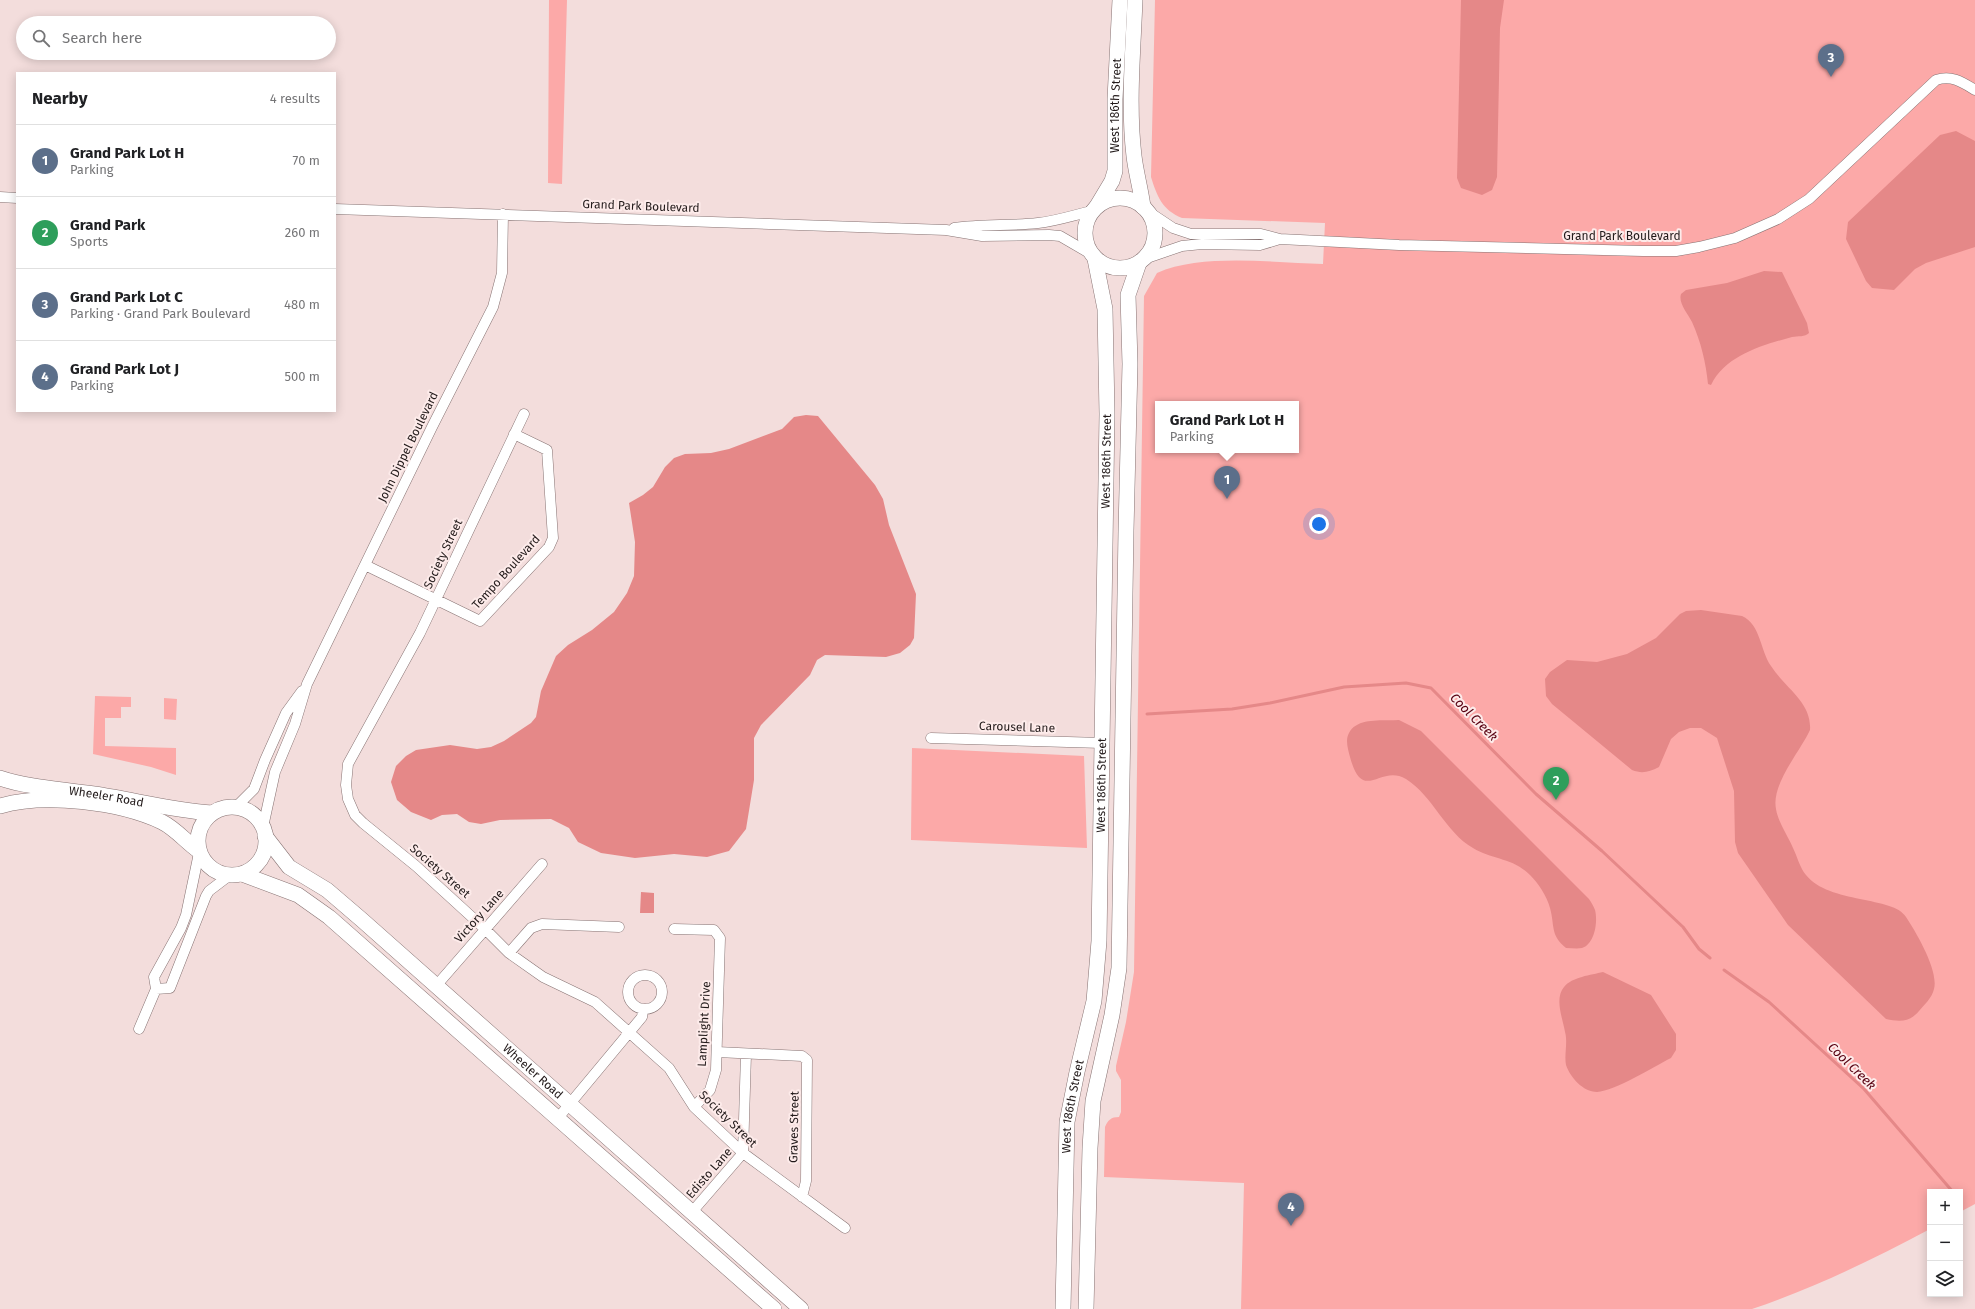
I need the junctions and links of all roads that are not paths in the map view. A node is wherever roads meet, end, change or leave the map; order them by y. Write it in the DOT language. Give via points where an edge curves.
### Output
graph roads {
  1 [pos="1120,0"];
  2 [pos="1135,0"];
  3 [pos="1975,90"];
  4 [pos="0,197"];
  5 [pos="16,198"];
  6 [pos="1095,208"];
  7 [pos="1145,208"];
  8 [pos="336,209"];
  9 [pos="503,214"];
  10 [pos="946,230"];
  11 [pos="1280,239"];
  12 [pos="1093,257"];
  13 [pos="1142,261"];
  14 [pos="524,414"];
  15 [pos="514,434"];
  16 [pos="365,565"];
  17 [pos="436,600"];
  18 [pos="307,684"];
  19 [pos="931,738"];
  20 [pos="1102,743"];
  21 [pos="0,778"];
  22 [pos="0,806"];
  23 [pos="236,807"];
  24 [pos="212,812"];
  25 [pos="264,831"];
  26 [pos="199,852"];
  27 [pos="1122,853"];
  28 [pos="1100,854"];
  29 [pos="542,864"];
  30 [pos="236,875"];
  31 [pos="619,927"];
  32 [pos="485,928"];
  33 [pos="674,929"];
  34 [pos="509,953"];
  35 [pos="436,986"];
  36 [pos="156,989"];
  37 [pos="643,1010"];
  38 [pos="139,1029"];
  39 [pos="629,1032"];
  40 [pos="717,1052"];
  41 [pos="746,1054"];
  42 [pos="569,1104"];
  43 [pos="694,1107"];
  44 [pos="558,1118"];
  45 [pos="743,1153"];
  46 [pos="802,1197"];
  47 [pos="692,1212"];
  48 [pos="845,1228"];
  49 [pos="774,1309"];
  50 [pos="801,1309"];
  51 [pos="1063,1309"];
  52 [pos="1086,1309"];
  1 -- 6 [label="street, West 186th Street" via="1115,99 1115,171 1112,181"];
  2 -- 7 [label="street, West 186th Street" via="1133,136 1134,156"];
  3 -- 11 [label="street, Grand Park Boulevard" via="1954,79 1936,80 1809,199 1778,219 1735,238 1699,247 1676,251 1643,251"];
  4 -- 5 [label="street"];
  6 -- 7 [label="street" via="1109,200 1122,198"];
  6 -- 10 [label="street, Grand Park Boulevard" via="1039,223 977,225"];
  6 -- 12 [label="street" via="1084,229 1085,242"];
  7 -- 11 [label="street, Grand Park Boulevard" via="1172,228 1191,234 1261,234"];
  7 -- 13 [label="street" via="1153,221 1155,235 1152,248"];
  8 -- 9 [label="street, Grand Park Boulevard"];
  9 -- 10 [label="street, Grand Park Boulevard"];
  9 -- 16 [label="street, John Dippel Boulevard" via="502,273 493,307"];
  10 -- 12 [label="street, Grand Park Boulevard" via="982,236 1060,236"];
  11 -- 13 [label="street, Grand Park Boulevard" via="1260,245 1182,246"];
  12 -- 13 [label="street" via="1113,269 1127,268"];
  12 -- 20 [label="street, West 186th Street" via="1105,309 1107,357"];
  13 -- 27 [label="street, West 186th Street" via="1128,295 1130,364"];
  14 -- 15 [label="street, Society Street"];
  15 -- 17 [label="street, Society Street"];
  15 -- 17 [label="street, Tempo Boulevard" via="547,450 553,538 549,547 480,621"];
  16 -- 17 [label="street, Tempo Boulevard"];
  16 -- 18 [label="street, John Dippel Boulevard"];
  17 -- 32 [label="street, Society Street" via="348,764 347,792 355,815"];
  18 -- 23 [label="street, John Dippel Boulevard" via="286,713 254,789"];
  18 -- 25 [label="street, John Dippel Boulevard" via="295,724 274,772"];
  19 -- 20 [label="street, Carousel Lane"];
  20 -- 28 [label="street, West 186th Street"];
  21 -- 24 [label="street, Wheeler Road" via="41,788 94,794 187,812"];
  22 -- 26 [label="street, Wheeler Road" via="39,801 100,804 163,823 178,832"];
  23 -- 24 [label="street"];
  23 -- 25 [label="street" via="253,814"];
  24 -- 26 [label="street" via="198,832"];
  25 -- 30 [label="street" via="265,847 261,858 253,868"];
  25 -- 35 [label="street, Wheeler Road" via="290,867 327,890"];
  26 -- 30 [label="street" via="204,862 213,870"];
  26 -- 36 [label="street" via="186,915 154,976"];
  27 -- 28 [label="street"];
  27 -- 52 [label="street, West 186th Street" via="1118,983 1093,1101"];
  28 -- 51 [label="street, West 186th Street" via="1097,978 1067,1122"];
  29 -- 32 [label="street, Victory Lane"];
  30 -- 36 [label="street" via="209,891 170,988"];
  30 -- 44 [label="street, Wheeler Road" via="298,895 330,917"];
  31 -- 34 [label="street" via="542,924 534,926"];
  32 -- 34 [label="street, Society Street"];
  32 -- 35 [label="street, Victory Lane"];
  33 -- 40 [label="street, Lamplight Drive" via="714,930 719,935 721,943"];
  34 -- 39 [label="street, Society Street" via="543,977 595,1002"];
  35 -- 42 [label="street, Wheeler Road"];
  36 -- 38 [label="street"];
  37 -- 39 [label="street" via="642,1017"];
  39 -- 42 [label="street"];
  39 -- 43 [label="street, Society Street" via="669,1068"];
  40 -- 41 [label="street"];
  40 -- 43 [label="street, Lamplight Drive" via="710,1090"];
  41 -- 45 [label="street, Edisto Lane"];
  41 -- 46 [label="street, Graves Street" via="802,1056 808,1064 806,1181"];
  42 -- 44 [label="street"];
  42 -- 47 [label="street, Wheeler Road"];
  43 -- 45 [label="street, Society Street"];
  44 -- 49 [label="street, Wheeler Road"];
  45 -- 46 [label="street, Society Street"];
  45 -- 47 [label="street, Edisto Lane"];
  46 -- 48 [label="street, Society Street"];
  47 -- 50 [label="street, Wheeler Road"];
}
